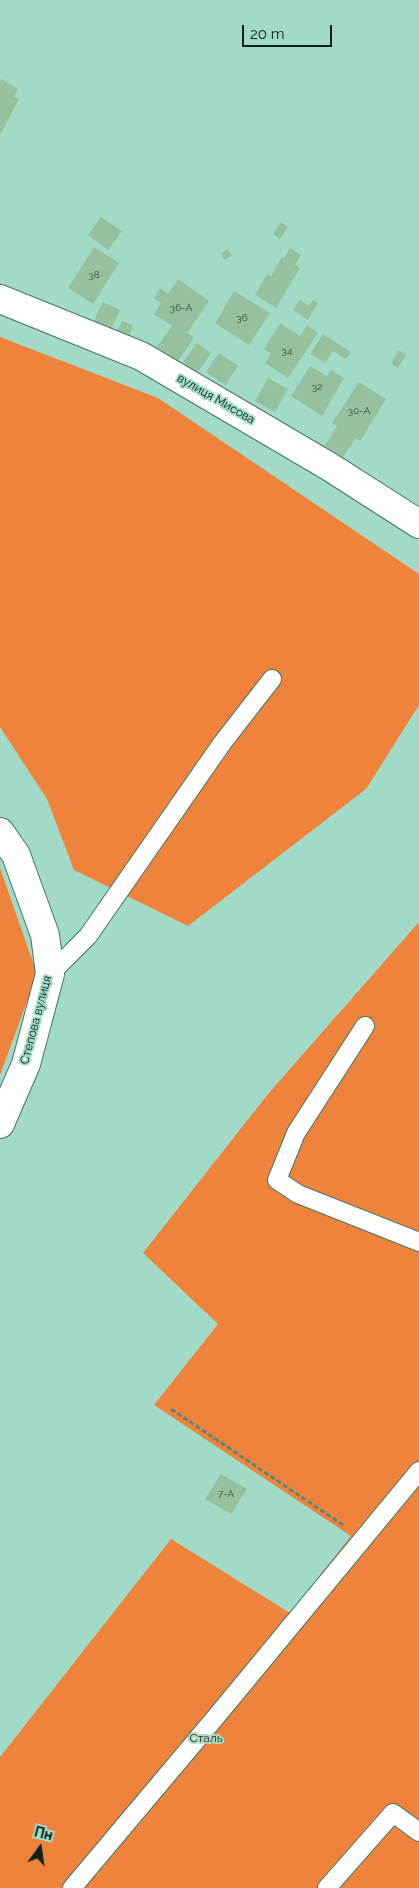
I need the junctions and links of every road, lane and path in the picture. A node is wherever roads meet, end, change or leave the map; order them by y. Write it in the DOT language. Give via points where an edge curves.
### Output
graph roads {
  1 [pos="0,299"];
  2 [pos="419,524"];
  3 [pos="272,679"];
  4 [pos="0,832"];
  5 [pos="50,974"];
  6 [pos="365,1026"];
  7 [pos="0,1124"];
  8 [pos="419,1242"];
  9 [pos="171,1409"];
  10 [pos="419,1471"];
  11 [pos="365,1539"];
  12 [pos="419,1832"];
  13 [pos="72,1888"];
  14 [pos="327,1888"];
  1 -- 2 [label="street, вулиця Мисова" via="141,356 330,467"];
  3 -- 5 [label="lane" via="88,936"];
  4 -- 5 [label="street, Степова вулиця" via="16,856 45,935"];
  5 -- 7 [label="street, Степова вулиця" via="26,1064"];
  6 -- 8 [label="lane" via="296,1133 277,1180 298,1194"];
  9 -- 11 [label="path"];
  10 -- 11 [label="lane"];
  11 -- 13 [label="lane"];
  12 -- 14 [label="lane" via="393,1813"];
}
